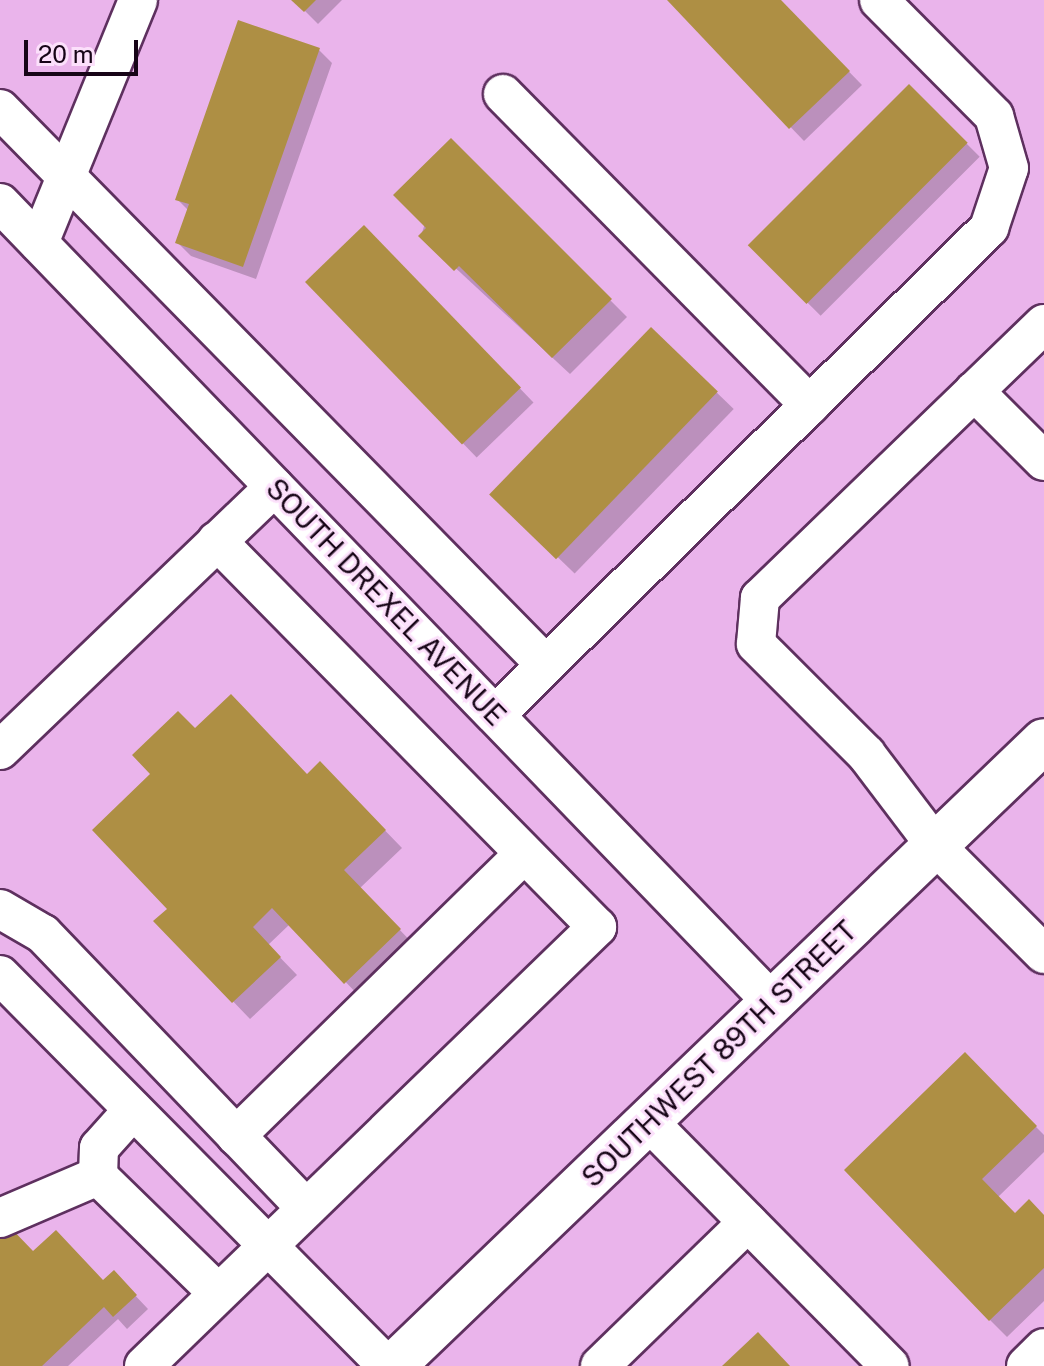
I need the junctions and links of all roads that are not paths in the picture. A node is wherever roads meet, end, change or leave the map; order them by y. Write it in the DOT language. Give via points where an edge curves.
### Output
graph roads {
  1 [pos="138,0"];
  2 [pos="879,0"];
  3 [pos="503,94"];
  4 [pos="0,109"];
  5 [pos="65,178"];
  6 [pos="0,203"];
  7 [pos="39,243"];
  8 [pos="1044,324"];
  9 [pos="974,391"];
  10 [pos="810,405"];
  11 [pos="1044,461"];
  12 [pos="274,487"];
  13 [pos="217,541"];
  14 [pos="546,665"];
  15 [pos="495,715"];
  16 [pos="1044,741"];
  17 [pos="0,750"];
  18 [pos="935,845"];
  19 [pos="524,854"];
  20 [pos="0,909"];
  21 [pos="1044,954"];
  22 [pos="0,975"];
  23 [pos="772,1002"];
  24 [pos="133,1110"];
  25 [pos="648,1121"];
  26 [pos="236,1136"];
  27 [pos="98,1176"];
  28 [pos="304,1206"];
  29 [pos="0,1218"];
  30 [pos="748,1222"];
  31 [pos="265,1243"];
  32 [pos="217,1292"];
  33 [pos="1044,1348"];
  34 [pos="144,1366"];
  35 [pos="387,1366"];
  36 [pos="393,1366"];
  37 [pos="600,1366"];
  38 [pos="890,1366"];
  39 [pos="1026,1366"];
  1 -- 5 [label="street"];
  2 -- 10 [label="street" via="994,116 1009,168 989,228"];
  3 -- 10 [label="street"];
  4 -- 5 [label="street"];
  5 -- 7 [label="street"];
  5 -- 14 [label="street"];
  6 -- 7 [label="street, SOUTH DREXEL AVENUE"];
  7 -- 12 [label="street, SOUTH DREXEL AVENUE"];
  8 -- 9 [label="street"];
  9 -- 11 [label="street"];
  9 -- 18 [label="street" via="760,598 756,644 866,754"];
  10 -- 14 [label="street"];
  12 -- 13 [label="street"];
  12 -- 15 [label="street, SOUTH DREXEL AVENUE"];
  13 -- 17 [label="street"];
  13 -- 19 [label="street"];
  14 -- 15 [label="street"];
  15 -- 23 [label="street, SOUTH DREXEL AVENUE"];
  16 -- 18 [label="main road, SOUTHWEST 89TH STREET"];
  18 -- 21 [label="street"];
  18 -- 23 [label="main road, SOUTHWEST 89TH STREET"];
  19 -- 26 [label="street"];
  19 -- 28 [label="street" via="597,927"];
  20 -- 26 [label="street" via="43,934"];
  22 -- 24 [label="street"];
  23 -- 25 [label="main road, SOUTHWEST 89TH STREET"];
  24 -- 27 [label="street" via="99,1148"];
  24 -- 31 [label="street"];
  25 -- 30 [label="street"];
  25 -- 36 [label="main road, SOUTHWEST 89TH STREET"];
  26 -- 28 [label="street"];
  27 -- 29 [label="street"];
  27 -- 32 [label="street"];
  28 -- 31 [label="street"];
  30 -- 37 [label="street"];
  30 -- 38 [label="street"];
  31 -- 32 [label="street"];
  31 -- 35 [label="street"];
  32 -- 34 [label="street"];
  33 -- 39 [label="street"];
}
